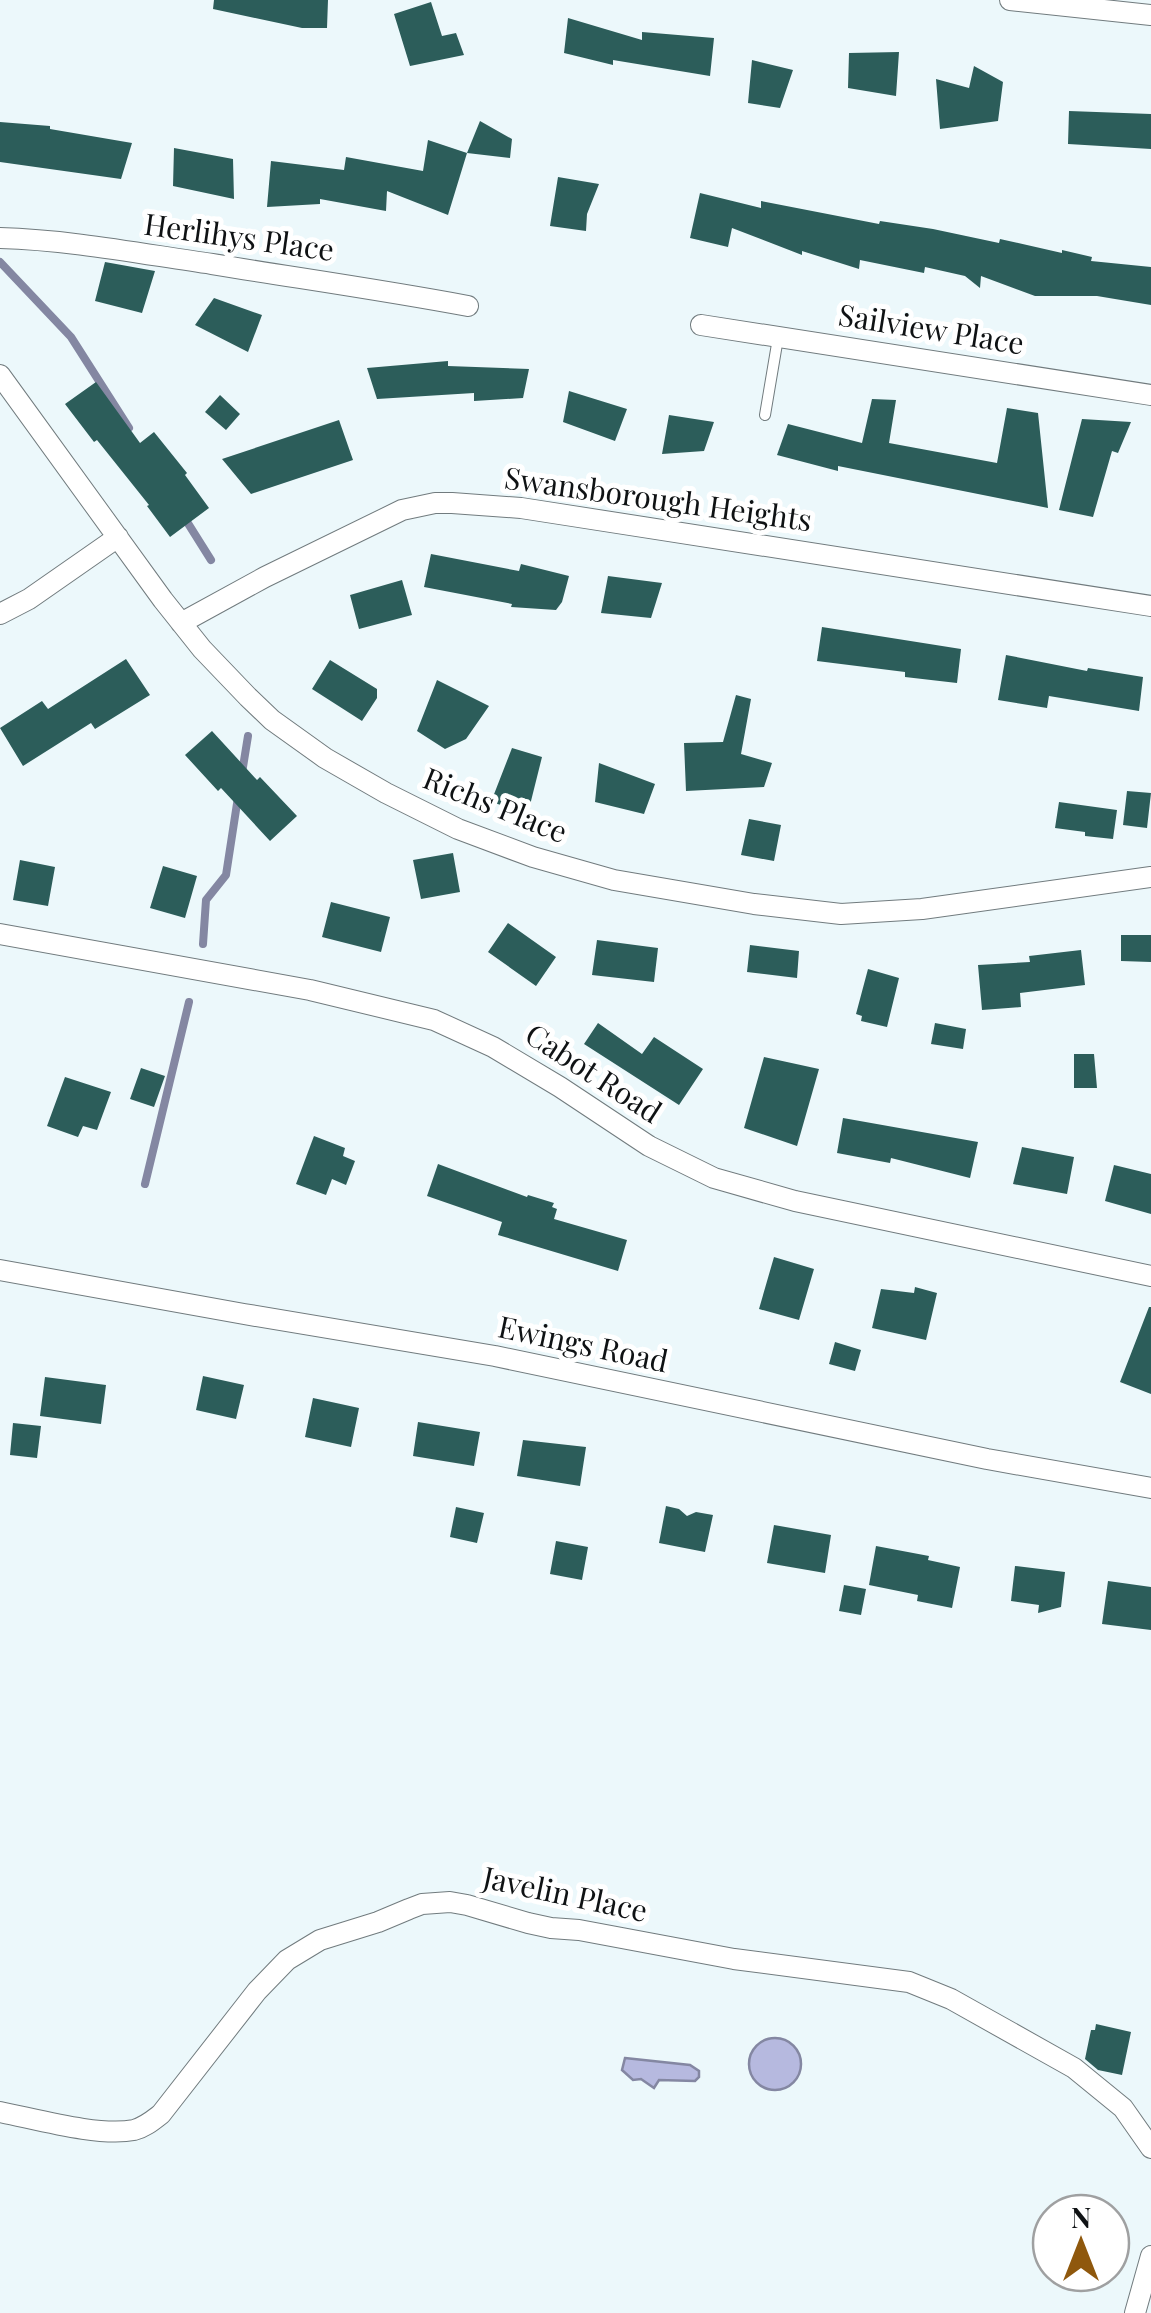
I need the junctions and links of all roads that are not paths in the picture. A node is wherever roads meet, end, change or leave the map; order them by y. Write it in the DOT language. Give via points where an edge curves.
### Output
graph roads {
  1 [pos="1010,0"];
  2 [pos="1151,15"];
  3 [pos="0,238"];
  4 [pos="468,306"];
  5 [pos="701,324"];
  6 [pos="778,336"];
  7 [pos="0,375"];
  8 [pos="1151,394"];
  9 [pos="765,415"];
  10 [pos="118,537"];
  11 [pos="1151,606"];
  12 [pos="0,614"];
  13 [pos="181,623"];
  14 [pos="1151,877"];
  15 [pos="0,934"];
  16 [pos="0,1270"];
  17 [pos="1151,1276"];
  18 [pos="1151,1488"];
  19 [pos="0,2112"];
  20 [pos="1151,2148"];
  21 [pos="1151,2256"];
  22 [pos="1135,2313"];
  1 -- 2 [label="street"];
  3 -- 4 [label="street, Herlihys Place" via="97,247"];
  5 -- 6 [label="street, Sailview Place"];
  6 -- 8 [label="street, Sailview Place"];
  6 -- 9 [label="lane"];
  7 -- 10 [label="street, Richs Place"];
  10 -- 12 [label="street"];
  10 -- 13 [label="street, Richs Place"];
  11 -- 13 [label="street, Swansborough Heights" via="521,508 452,503 388,516"];
  13 -- 14 [label="street, Richs Place" via="248,698 325,758 458,828 587,874 841,914"];
  15 -- 17 [label="street, Cabot Road" via="310,990 434,1020 484,1042 649,1146 714,1178"];
  16 -- 18 [label="street, Ewings Road" via="495,1356"];
  19 -- 20 [label="street, Javelin Place" via="105,2131 150,2124 286,1960 320,1940 409,1908 450,1902 540,1926 909,1982 1074,2068 1122,2108"];
  21 -- 22 [label="street"];
}
